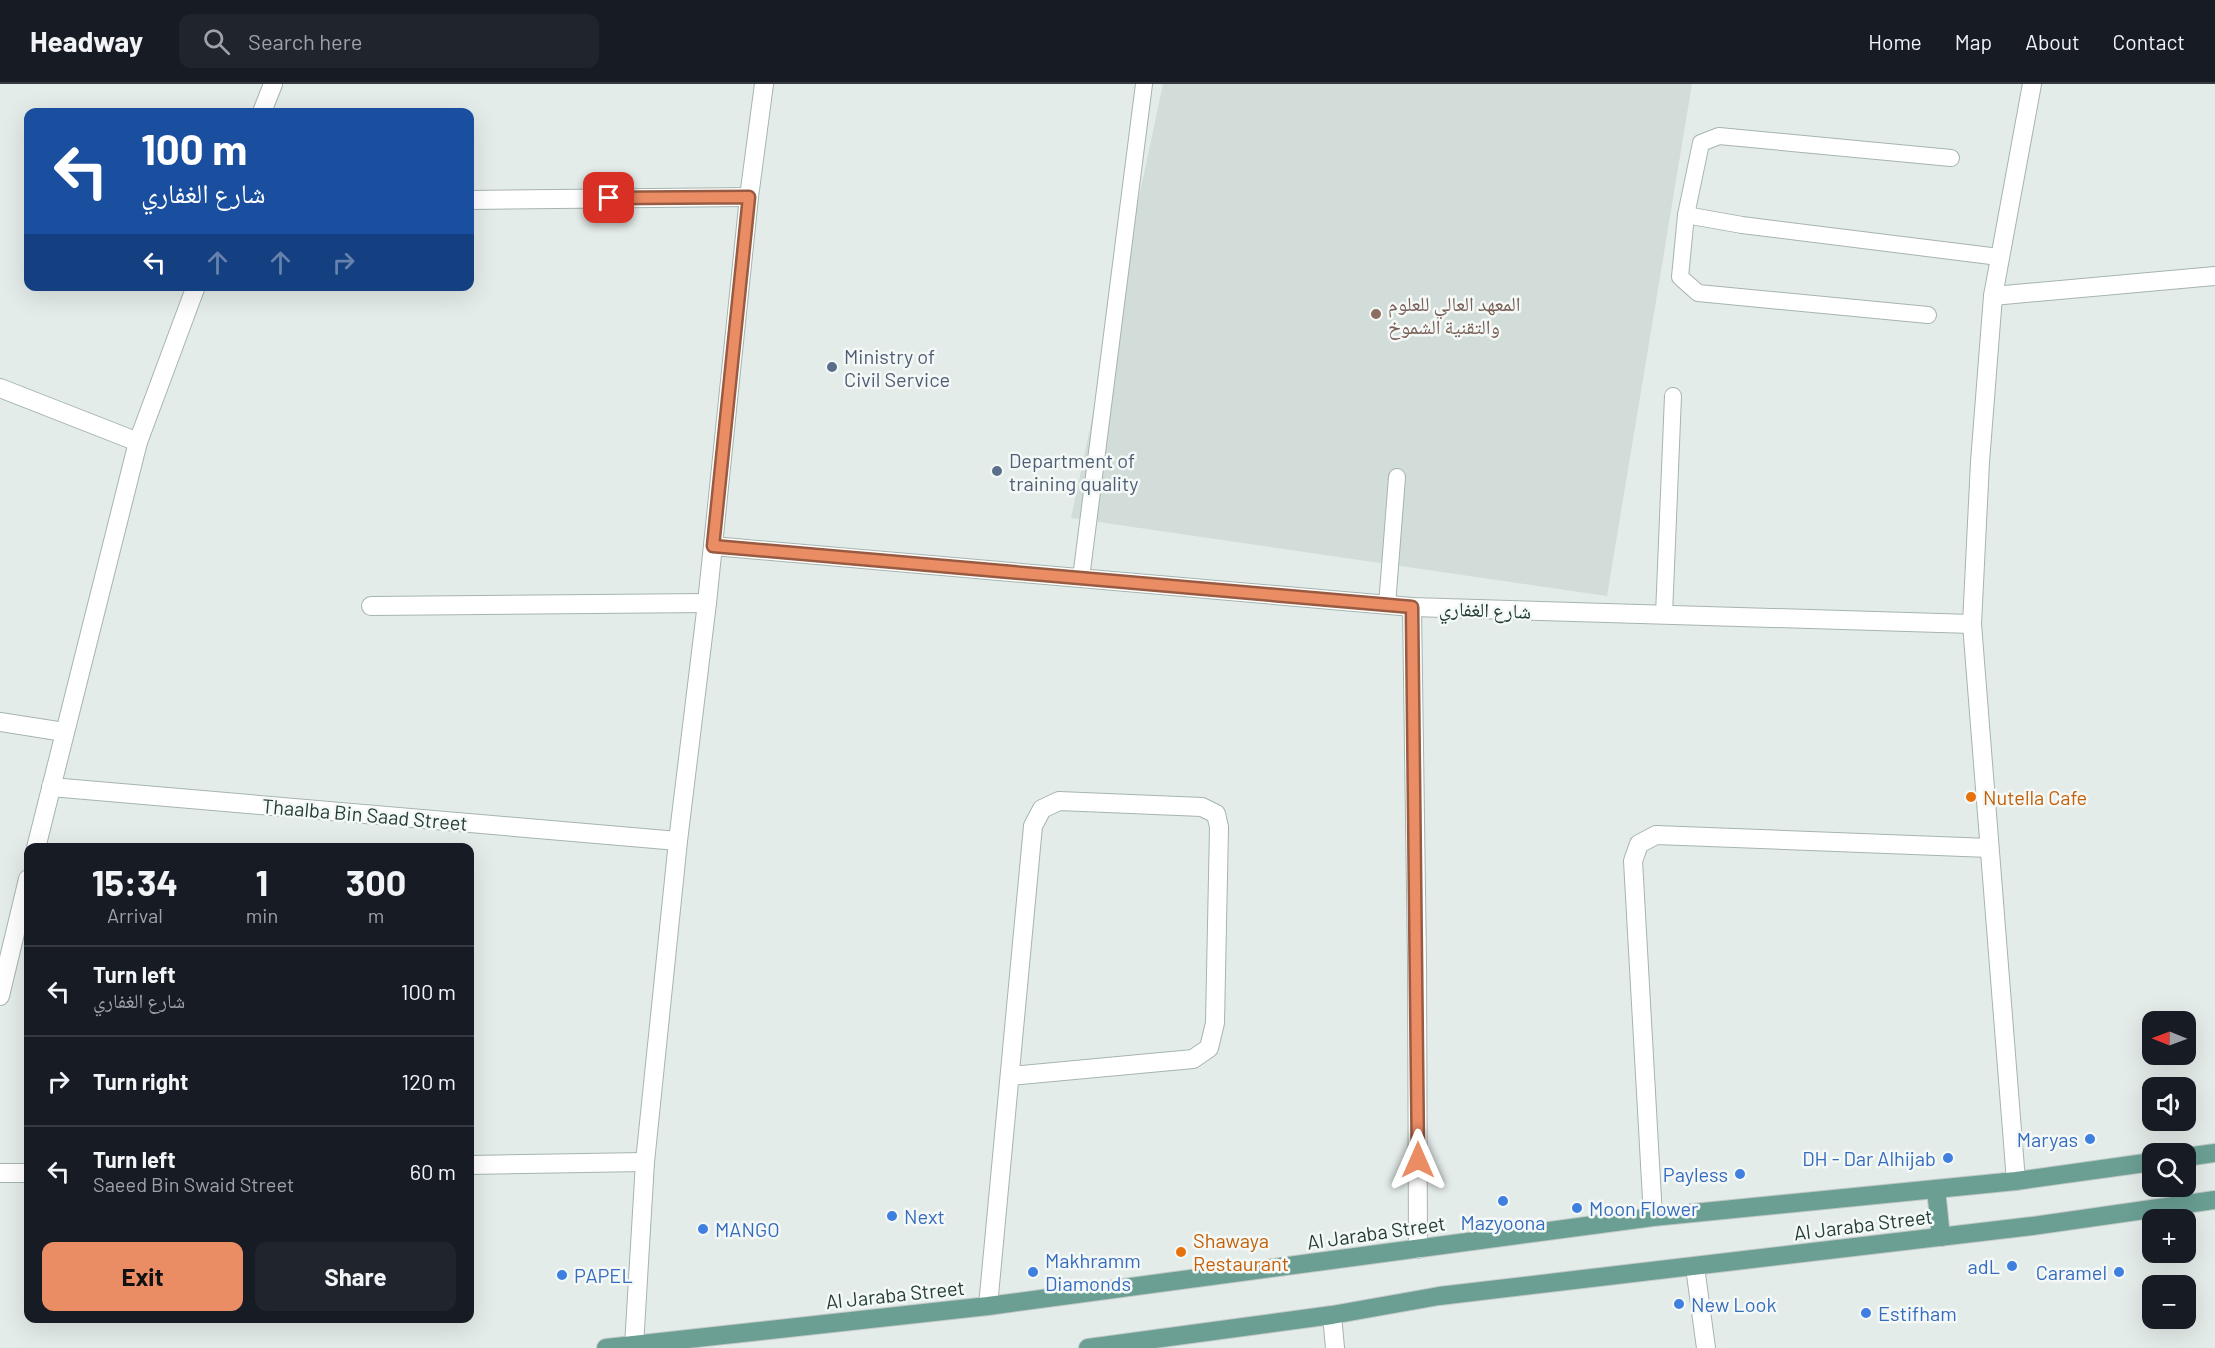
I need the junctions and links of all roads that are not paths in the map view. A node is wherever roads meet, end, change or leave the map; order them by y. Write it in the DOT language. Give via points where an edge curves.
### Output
graph roads {
  1 [pos="273,84"];
  2 [pos="764,84"];
  3 [pos="1144,84"];
  4 [pos="2032,84"];
  5 [pos="264,108"];
  6 [pos="1951,158"];
  7 [pos="749,197"];
  8 [pos="474,200"];
  9 [pos="1686,215"];
  10 [pos="1999,257"];
  11 [pos="2215,276"];
  12 [pos="194,291"];
  13 [pos="1993,296"];
  14 [pos="1928,315"];
  15 [pos="0,388"];
  16 [pos="1673,396"];
  17 [pos="138,442"];
  18 [pos="1397,477"];
  19 [pos="713,546"];
  20 [pos="1081,578"];
  21 [pos="708,603"];
  22 [pos="1387,605"];
  23 [pos="371,606"];
  24 [pos="1412,607"];
  25 [pos="1664,615"];
  26 [pos="1972,624"];
  27 [pos="0,722"];
  28 [pos="64,732"];
  29 [pos="51,787"];
  30 [pos="678,841"];
  31 [pos="37,843"];
  32 [pos="1989,848"];
  33 [pos="24,895"];
  34 [pos="1,986"];
  35 [pos="1010,1076"];
  36 [pos="2215,1153"];
  37 [pos="2196,1156"];
  38 [pos="645,1162"];
  39 [pos="2142,1163"];
  40 [pos="474,1165"];
  41 [pos="0,1173"];
  42 [pos="24,1173"];
  43 [pos="2016,1181"];
  44 [pos="1936,1189"];
  45 [pos="2215,1200"];
  46 [pos="1653,1217"];
  47 [pos="1941,1237"];
  48 [pos="1418,1249"];
  49 [pos="1695,1267"];
  50 [pos="988,1306"];
  51 [pos="1332,1315"];
  52 [pos="634,1346"];
  53 [pos="606,1348"];
  54 [pos="1088,1348"];
  55 [pos="1335,1348"];
  56 [pos="1706,1348"];
  1 -- 5 [label="street"];
  2 -- 7 [label="street"];
  3 -- 20 [label="lane"];
  4 -- 10 [label="street"];
  6 -- 9 [label="lane" via="1719,136 1701,143"];
  7 -- 8 [label="street"];
  7 -- 19 [label="street"];
  9 -- 10 [label="lane"];
  9 -- 14 [label="lane" via="1680,277 1698,293"];
  10 -- 13 [label="street"];
  11 -- 13 [label="street"];
  12 -- 17 [label="street"];
  13 -- 26 [label="street"];
  15 -- 17 [label="street"];
  16 -- 25 [label="lane"];
  17 -- 28 [label="street"];
  18 -- 22 [label="lane"];
  19 -- 20 [label="street, شارع الغفاري"];
  19 -- 21 [label="street"];
  20 -- 22 [label="street, شارع الغفاري"];
  21 -- 23 [label="street"];
  21 -- 30 [label="street"];
  22 -- 24 [label="street, شارع الغفاري"];
  24 -- 25 [label="street, شارع الغفاري"];
  24 -- 48 [label="street"];
  25 -- 26 [label="street, شارع الغفاري"];
  26 -- 32 [label="street"];
  27 -- 28 [label="street"];
  28 -- 29 [label="street"];
  29 -- 30 [label="street, Thaalba Bin Saad Street"];
  29 -- 31 [label="street"];
  30 -- 38 [label="street"];
  32 -- 43 [label="street"];
  32 -- 46 [label="street" via="1656,835 1639,844 1633,861"];
  33 -- 34 [label="street"];
  35 -- 35 [label="street" via="1033,826 1042,808 1059,801 1202,807 1216,814 1220,827 1215,1023 1209,1048 1193,1059"];
  35 -- 50 [label="street"];
  36 -- 37 [label="main road"];
  38 -- 40 [label="street"];
  38 -- 52 [label="street"];
  39 -- 43 [label="main road, Al Jaraba Street"];
  41 -- 42 [label="street"];
  43 -- 44 [label="main road, Al Jaraba Street"];
  44 -- 46 [label="main road, Al Jaraba Street"];
  44 -- 47 [label="main road"];
  45 -- 47 [label="main road, Al Jaraba Street"];
  46 -- 48 [label="main road, Al Jaraba Street"];
  47 -- 49 [label="main road, Al Jaraba Street"];
  48 -- 50 [label="main road, Al Jaraba Street"];
  49 -- 51 [label="main road, Al Jaraba Street" via="1439,1296"];
  49 -- 56 [label="street"];
  50 -- 52 [label="main road, Al Jaraba Street"];
  51 -- 54 [label="main road, Al Jaraba Street"];
  51 -- 55 [label="street"];
  52 -- 53 [label="main road, Al Jaraba Street"];
}
